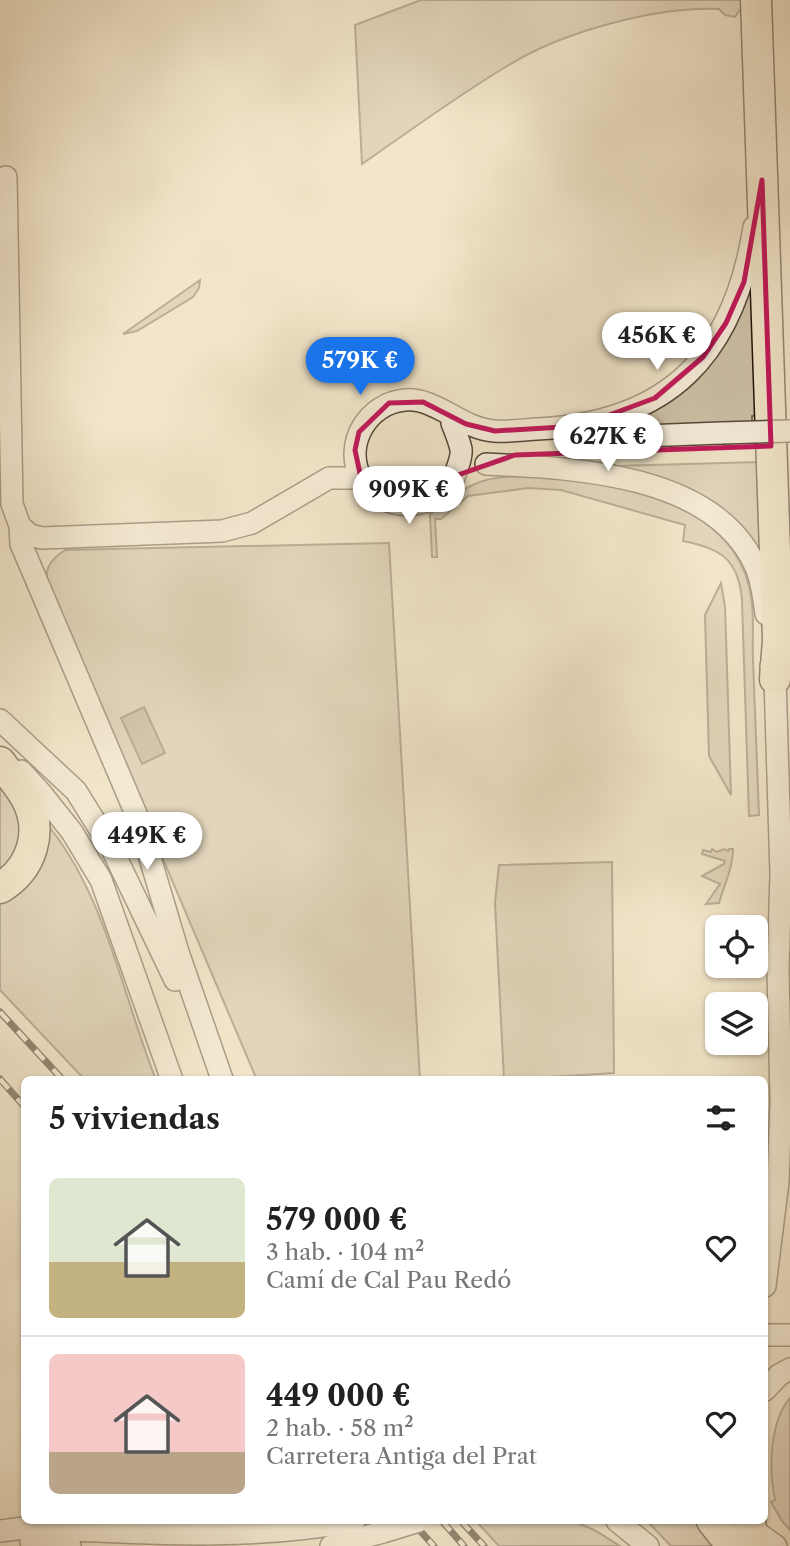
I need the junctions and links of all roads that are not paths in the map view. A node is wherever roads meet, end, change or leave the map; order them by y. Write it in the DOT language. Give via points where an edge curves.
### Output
graph roads {
  1 [pos="756,0"];
  2 [pos="6,177"];
  3 [pos="762,180"];
  4 [pos="446,417"];
  5 [pos="790,431"];
  6 [pos="722,441"];
  7 [pos="790,446"];
  8 [pos="486,464"];
  9 [pos="455,476"];
  10 [pos="361,478"];
  11 [pos="20,526"];
  12 [pos="63,538"];
  13 [pos="34,579"];
  14 [pos="775,679"];
  15 [pos="0,720"];
  16 [pos="0,754"];
  17 [pos="0,762"];
  18 [pos="0,888"];
  19 [pos="172,1076"];
  20 [pos="221,1076"];
  21 [pos="221,1076"];
  22 [pos="775,1207"];
  23 [pos="768,1227"];
  24 [pos="768,1262"];
  25 [pos="768,1335"];
  26 [pos="790,1335"];
  27 [pos="790,1369"];
  28 [pos="768,1387"];
  29 [pos="339,1524"];
  30 [pos="409,1524"];
  31 [pos="621,1524"];
  32 [pos="724,1524"];
  33 [pos="747,1530"];
  34 [pos="0,1531"];
  35 [pos="0,1537"];
  36 [pos="70,1546"];
  37 [pos="331,1546"];
  38 [pos="649,1546"];
  39 [pos="776,1546"];
  1 -- 3 [label="highway"];
  2 -- 11 [label="street" via="12,504"];
  3 -- 4 [label="street" via="750,255 736,303 703,357 667,391 630,411 580,426 495,431"];
  3 -- 14 [label="highway" via="778,640"];
  4 -- 6 [label="street" via="464,436 495,441"];
  4 -- 9 [label="street" via="461,449"];
  4 -- 10 [label="street" via="423,402 407,400 389,403 373,413 359,432 355,450"];
  5 -- 6 [label="street, bridge"];
  6 -- 7 [label="street"];
  6 -- 8 [label="street" via="514,455"];
  8 -- 9 [label="street"];
  8 -- 14 [label="street" via="562,467 611,475 668,492 708,512 733,534 756,567 767,623 766,654"];
  9 -- 10 [label="street" via="435,498 400,505 373,492"];
  10 -- 12 [label="street" via="329,478 252,523 222,531"];
  11 -- 12 [label="street" via="42,538"];
  11 -- 13 [label="street" via="21,544"];
  12 -- 13 [label="street" via="40,560"];
  13 -- 20 [label="street" via="139,821"];
  14 -- 22 [label="street" via="781,874 781,1102"];
  15 -- 21 [label="street" via="76,792 133,892"];
  16 -- 19 [label="street" via="41,793 101,880"];
  17 -- 18 [label="highway" via="26,798 34,819 26,864"];
  22 -- 23 [label="street"];
  22 -- 24 [label="street"];
  25 -- 26 [label="street"];
  27 -- 28 [label="street"];
  29 -- 34 [label="street" via="309,1530 204,1534"];
  30 -- 37 [label="street, bridge"];
  31 -- 38 [label="street"];
  32 -- 33 [label="highway"];
  33 -- 39 [label="street"];
  35 -- 36 [label="street"];
}
